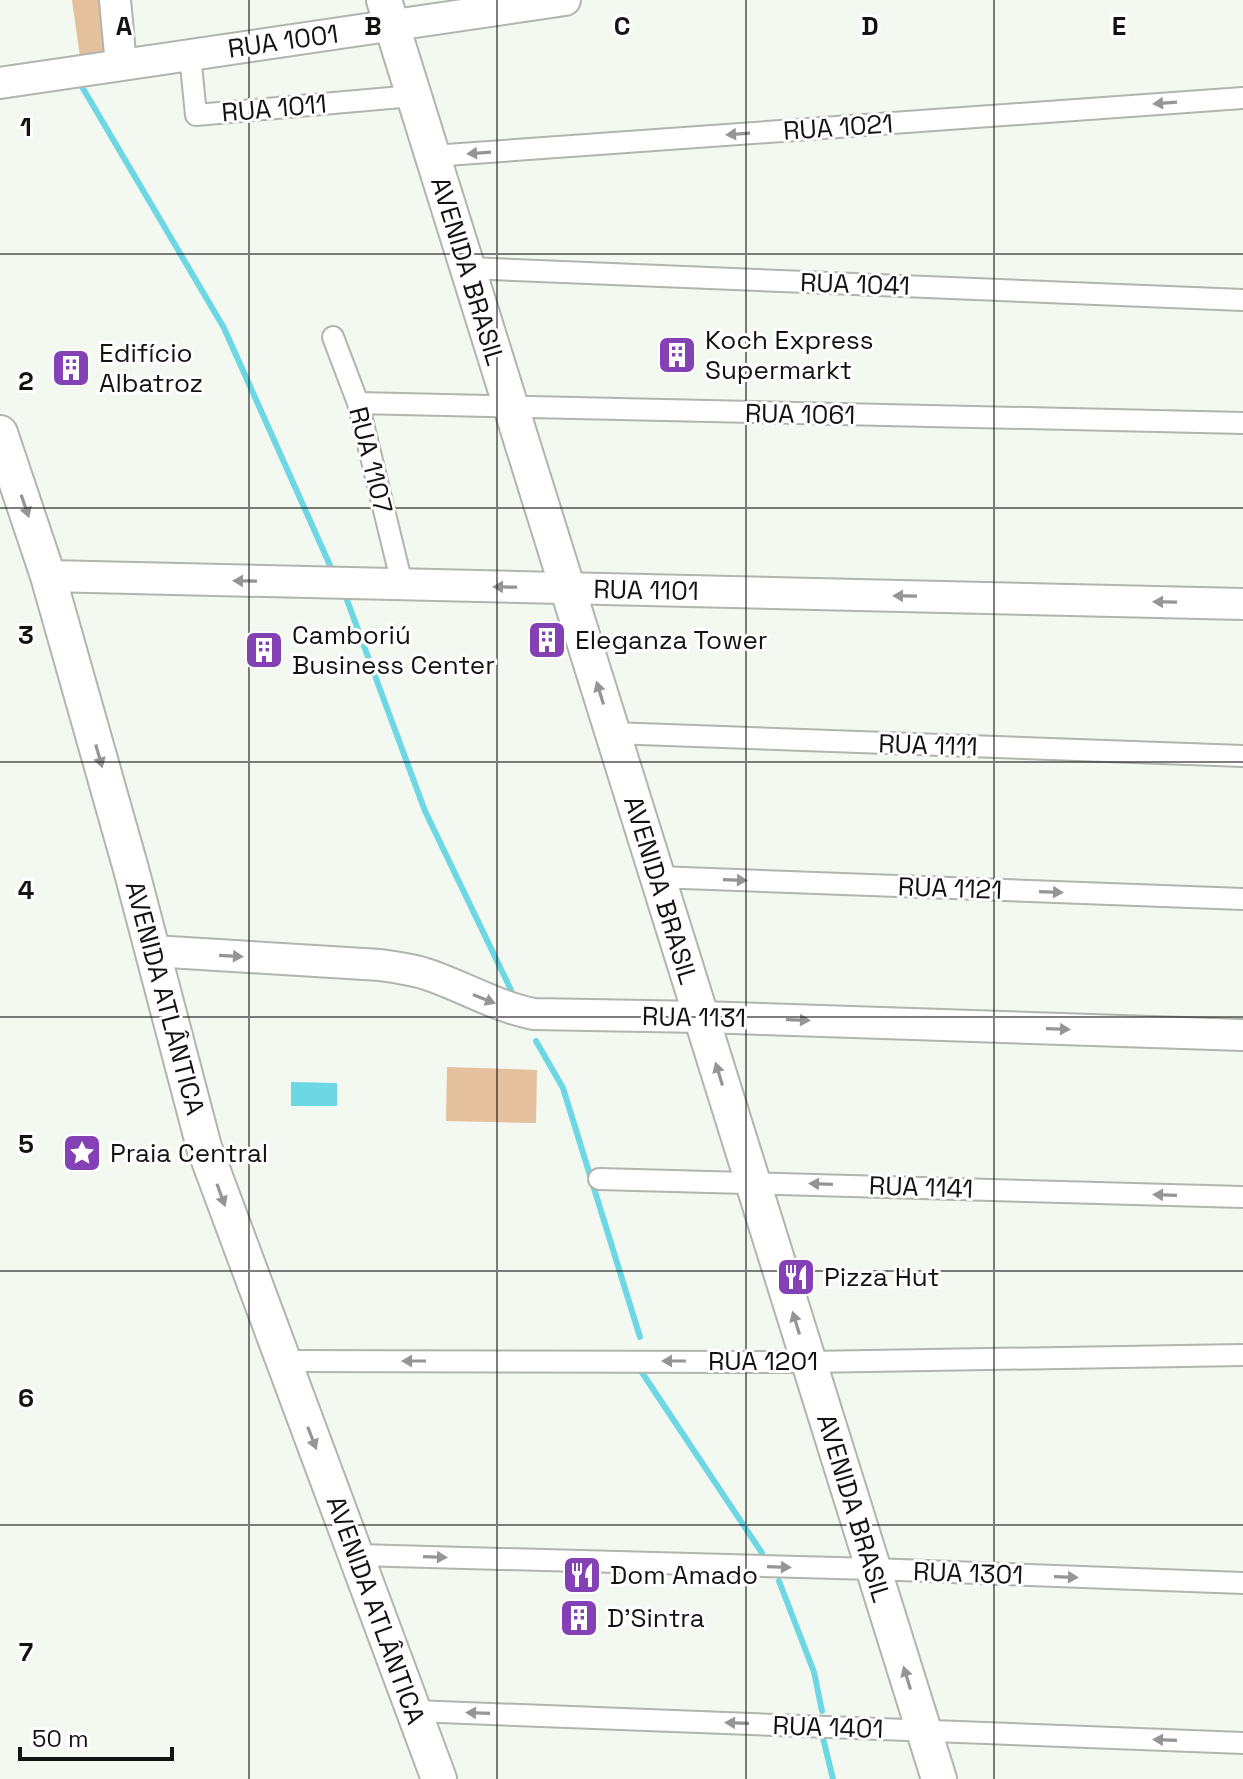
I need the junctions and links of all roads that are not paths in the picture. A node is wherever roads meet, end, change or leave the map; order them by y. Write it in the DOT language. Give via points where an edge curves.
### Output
graph roads {
  1 [pos="115,0"];
  2 [pos="565,0"];
  3 [pos="388,13"];
  4 [pos="190,55"];
  5 [pos="121,65"];
  6 [pos="0,83"];
  7 [pos="413,96"];
  8 [pos="1243,98"];
  9 [pos="432,156"];
  10 [pos="467,268"];
  11 [pos="1243,300"];
  12 [pos="333,337"];
  13 [pos="358,403"];
  14 [pos="511,408"];
  15 [pos="1243,423"];
  16 [pos="0,433"];
  17 [pos="48,576"];
  18 [pos="402,584"];
  19 [pos="568,588"];
  20 [pos="1243,604"];
  21 [pos="612,733"];
  22 [pos="1243,756"];
  23 [pos="657,877"];
  24 [pos="1243,899"];
  25 [pos="153,951"];
  26 [pos="701,1017"];
  27 [pos="1243,1035"];
  28 [pos="599,1179"];
  29 [pos="752,1182"];
  30 [pos="1243,1197"];
  31 [pos="1243,1355"];
  32 [pos="282,1361"];
  33 [pos="808,1362"];
  34 [pos="357,1555"];
  35 [pos="873,1569"];
  36 [pos="1243,1583"];
  37 [pos="414,1711"];
  38 [pos="923,1730"];
  39 [pos="1243,1743"];
  40 [pos="439,1779"];
  41 [pos="939,1779"];
  1 -- 5 [label="street"];
  2 -- 3 [label="street, RUA 1001"];
  3 -- 4 [label="street, RUA 1001"];
  3 -- 7 [label="main road, AVENIDA BRASIL"];
  4 -- 5 [label="street, RUA 1001"];
  4 -- 7 [label="street, RUA 1011" via="196,115"];
  5 -- 6 [label="street, RUA 1001"];
  7 -- 9 [label="main road, AVENIDA BRASIL"];
  8 -- 9 [label="street, RUA 1021, one-way"];
  9 -- 10 [label="main road, AVENIDA BRASIL"];
  10 -- 11 [label="street, RUA 1041"];
  10 -- 14 [label="main road, AVENIDA BRASIL"];
  12 -- 13 [label="street, RUA 1107"];
  13 -- 14 [label="street, RUA 1061"];
  13 -- 18 [label="street, RUA 1107"];
  14 -- 15 [label="street, RUA 1061"];
  14 -- 19 [label="main road, AVENIDA BRASIL"];
  16 -- 17 [label="main road, AVENIDA ATLÂNTICA, one-way"];
  18 -- 17 [label="street, RUA 1101, one-way"];
  17 -- 25 [label="main road, AVENIDA ATLÂNTICA, one-way"];
  19 -- 18 [label="street, RUA 1101, one-way"];
  20 -- 19 [label="street, RUA 1101, one-way"];
  21 -- 19 [label="main road, AVENIDA BRASIL, one-way"];
  21 -- 22 [label="street, RUA 1111"];
  21 -- 23 [label="main road, AVENIDA BRASIL"];
  23 -- 24 [label="street, RUA 1121, one-way"];
  23 -- 26 [label="main road, AVENIDA BRASIL"];
  25 -- 26 [label="street, RUA 1131, one-way" via="401,968 534,1014"];
  25 -- 32 [label="main road, AVENIDA ATLÂNTICA, one-way" via="204,1147"];
  26 -- 27 [label="street, RUA 1131, one-way"];
  29 -- 26 [label="main road, AVENIDA BRASIL, one-way"];
  28 -- 29 [label="street, RUA 1141"];
  30 -- 29 [label="street, RUA 1141, one-way"];
  33 -- 29 [label="main road, AVENIDA BRASIL, one-way"];
  31 -- 33 [label="street, RUA 1201"];
  33 -- 32 [label="street, RUA 1201, one-way"];
  32 -- 34 [label="main road, AVENIDA ATLÂNTICA, one-way"];
  33 -- 35 [label="main road, AVENIDA BRASIL"];
  34 -- 35 [label="street, RUA 1301, one-way"];
  34 -- 37 [label="main road, AVENIDA ATLÂNTICA"];
  35 -- 36 [label="street, RUA 1301, one-way"];
  38 -- 35 [label="main road, AVENIDA BRASIL, one-way"];
  38 -- 37 [label="street, RUA 1401, one-way"];
  37 -- 40 [label="main road, AVENIDA ATLÂNTICA"];
  39 -- 38 [label="street, RUA 1401, one-way"];
  38 -- 41 [label="main road, AVENIDA BRASIL"];
}
